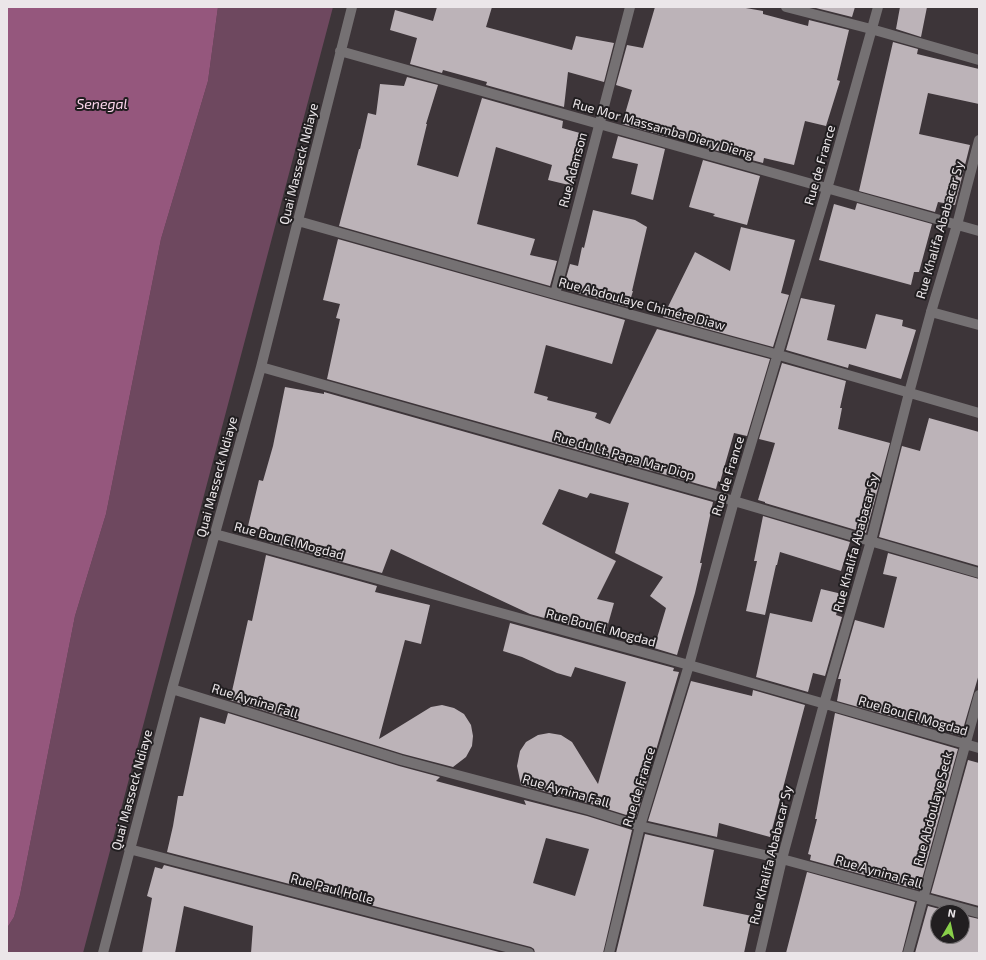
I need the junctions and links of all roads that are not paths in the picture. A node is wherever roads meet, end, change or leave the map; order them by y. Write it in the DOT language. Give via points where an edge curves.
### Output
graph roads {
  1 [pos="352,7"];
  2 [pos="630,7"];
  3 [pos="786,7"];
  4 [pos="878,7"];
  5 [pos="871,29"];
  6 [pos="340,51"];
  7 [pos="979,60"];
  8 [pos="599,124"];
  9 [pos="979,140"];
  10 [pos="827,189"];
  11 [pos="298,221"];
  12 [pos="957,225"];
  13 [pos="979,231"];
  14 [pos="554,294"];
  15 [pos="931,312"];
  16 [pos="979,325"];
  17 [pos="778,355"];
  18 [pos="261,368"];
  19 [pos="909,393"];
  20 [pos="979,413"];
  21 [pos="734,501"];
  22 [pos="215,534"];
  23 [pos="871,541"];
  24 [pos="979,573"];
  25 [pos="689,666"];
  26 [pos="172,689"];
  27 [pos="979,695"];
  28 [pos="824,704"];
  29 [pos="965,744"];
  30 [pos="979,748"];
  31 [pos="640,826"];
  32 [pos="129,849"];
  33 [pos="782,859"];
  34 [pos="923,898"];
  35 [pos="979,913"];
  36 [pos="103,953"];
  37 [pos="529,953"];
  38 [pos="609,953"];
  39 [pos="760,953"];
  40 [pos="908,953"];
  1 -- 6 [label="street, Quai Masseck Ndiaye"];
  2 -- 8 [label="street, Rue Adanson"];
  3 -- 5 [label="street"];
  4 -- 5 [label="street, Rue de France"];
  5 -- 7 [label="street"];
  5 -- 10 [label="street, Rue de France"];
  6 -- 8 [label="street, Rue Mor Massamba Diery Dieng"];
  6 -- 11 [label="street, Quai Masseck Ndiaye"];
  8 -- 10 [label="street, Rue Mor Massamba Diery Dieng"];
  8 -- 14 [label="street, Rue Adanson"];
  9 -- 12 [label="street, Rue Khalifa Ababacar Sy"];
  10 -- 12 [label="street, Rue Mor Massamba Diery Dieng"];
  10 -- 17 [label="street, Rue de France"];
  11 -- 14 [label="street, Rue Abdoulaye Chimére Diaw"];
  11 -- 18 [label="street, Quai Masseck Ndiaye"];
  12 -- 13 [label="street, Rue Mor Massamba Diery Dieng"];
  12 -- 15 [label="street, Rue Khalifa Ababacar Sy"];
  14 -- 17 [label="street, Rue Abdoulaye Chimére Diaw"];
  15 -- 16 [label="street"];
  15 -- 19 [label="street, Rue Khalifa Ababacar Sy"];
  17 -- 19 [label="street, Rue Abdoulaye Chimére Diaw"];
  17 -- 21 [label="street, Rue de France"];
  18 -- 21 [label="street, Rue du Lt. Papa Mar Diop"];
  18 -- 22 [label="street, Quai Masseck Ndiaye"];
  19 -- 20 [label="street, Rue Abdoulaye Chimére Diaw"];
  19 -- 23 [label="street, Rue Khalifa Ababacar Sy"];
  21 -- 23 [label="street, Rue du Lt. Papa Mar Diop"];
  21 -- 25 [label="street, Rue de France"];
  22 -- 25 [label="street, Rue Bou El Mogdad"];
  22 -- 26 [label="street, Quai Masseck Ndiaye"];
  23 -- 24 [label="street, Rue du Lt. Papa Mar Diop"];
  23 -- 28 [label="street, Rue Khalifa Ababacar Sy"];
  25 -- 28 [label="street, Rue Bou El Mogdad"];
  25 -- 31 [label="street, Rue de France"];
  26 -- 31 [label="street, Rue Aynina Fall" via="401,760"];
  26 -- 32 [label="street, Quai Masseck Ndiaye"];
  27 -- 29 [label="street, Rue Abdoulaye Seck"];
  28 -- 29 [label="street, Rue Bou El Mogdad"];
  28 -- 33 [label="street, Rue Khalifa Ababacar Sy"];
  29 -- 30 [label="street, Rue Bou El Mogdad"];
  29 -- 34 [label="street, Rue Abdoulaye Seck"];
  31 -- 33 [label="street, Rue Aynina Fall"];
  31 -- 38 [label="street, Rue de France"];
  32 -- 36 [label="street, Quai Masseck Ndiaye"];
  32 -- 37 [label="street, Rue Paul Holle"];
  33 -- 34 [label="street, Rue Aynina Fall"];
  33 -- 39 [label="street, Rue Khalifa Ababacar Sy"];
  34 -- 35 [label="street, Rue Aynina Fall"];
  34 -- 40 [label="street, Rue Abdoulaye Seck"];
}
